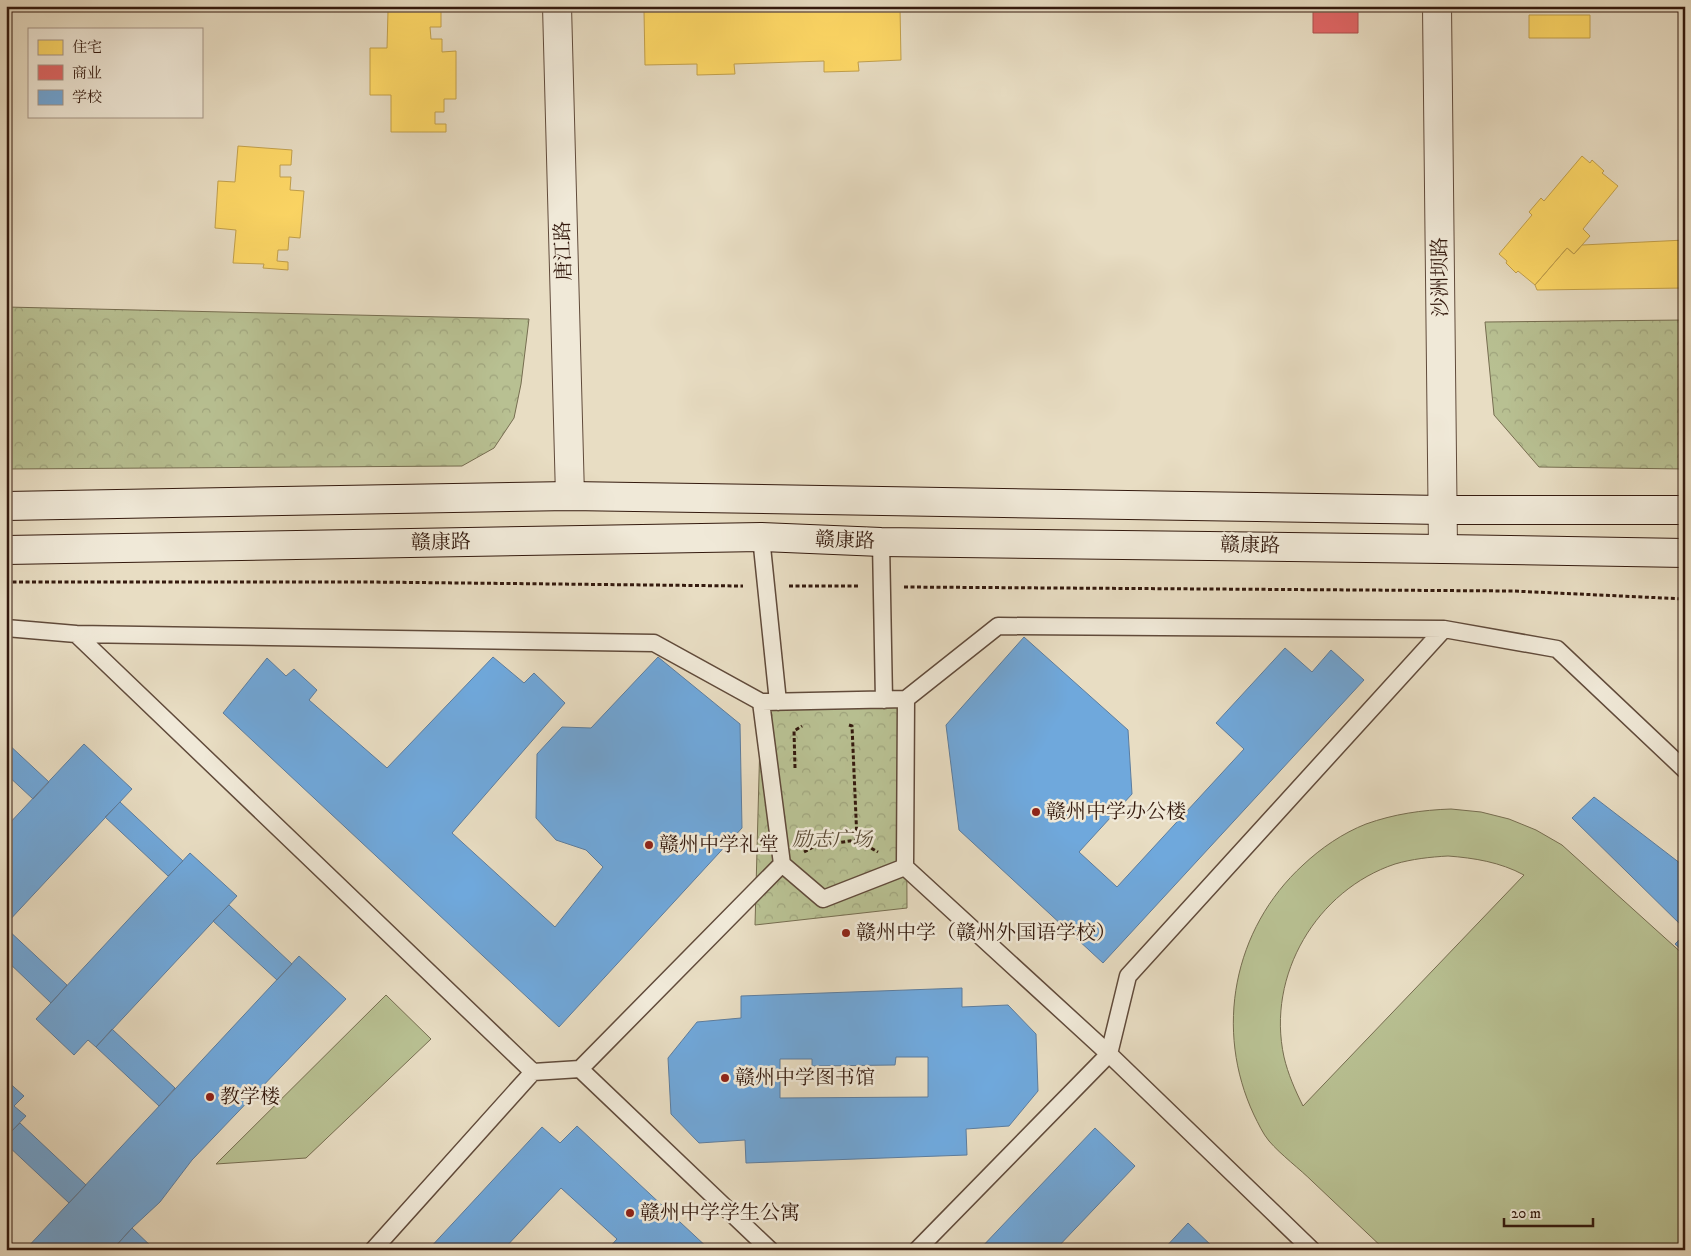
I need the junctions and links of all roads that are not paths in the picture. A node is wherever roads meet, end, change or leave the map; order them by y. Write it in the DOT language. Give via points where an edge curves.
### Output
graph roads {
  1 [pos="557,6"];
  2 [pos="1437,6"];
  3 [pos="570,496"];
  4 [pos="6,506"];
  5 [pos="1444,510"];
  6 [pos="1685,510"];
  7 [pos="761,537"];
  8 [pos="881,542"];
  9 [pos="1443,548"];
  10 [pos="6,550"];
  11 [pos="1685,553"];
  12 [pos="6,628"];
  13 [pos="1444,629"];
  14 [pos="76,634"];
  15 [pos="906,699"];
  16 [pos="884,700"];
  17 [pos="761,702"];
  18 [pos="778,702"];
  19 [pos="1685,770"];
  20 [pos="782,864"];
  21 [pos="905,867"];
  22 [pos="1109,1054"];
  23 [pos="580,1069"];
  24 [pos="533,1072"];
  25 [pos="373,1250"];
  26 [pos="770,1250"];
  27 [pos="917,1250"];
  28 [pos="1312,1250"];
  1 -- 3 [label="main road, 唐江路"];
  2 -- 5 [label="main road, 沙洲坝路"];
  3 -- 4 [label="main road, 赣康路"];
  3 -- 5 [label="main road, 赣康路"];
  5 -- 6 [label="main road, 赣康路"];
  5 -- 9 [label="main road, 沙洲坝路"];
  7 -- 8 [label="main road, 赣康路"];
  7 -- 10 [label="main road, 赣康路"];
  7 -- 18 [label="lane"];
  8 -- 9 [label="main road, 赣康路"];
  8 -- 16 [label="lane"];
  9 -- 11 [label="main road, 赣康路"];
  12 -- 14 [label="lane"];
  13 -- 15 [label="lane" via="998,626"];
  13 -- 19 [label="lane" via="1557,649"];
  13 -- 22 [label="lane" via="1128,976"];
  14 -- 17 [label="lane" via="654,643"];
  14 -- 24 [label="lane"];
  15 -- 16 [label="lane"];
  15 -- 21 [label="lane"];
  16 -- 18 [label="lane"];
  17 -- 18 [label="lane"];
  17 -- 20 [label="lane"];
  20 -- 21 [label="lane" via="823,899"];
  20 -- 23 [label="lane"];
  21 -- 22 [label="lane"];
  22 -- 27 [label="lane"];
  22 -- 28 [label="lane"];
  23 -- 24 [label="lane"];
  23 -- 26 [label="lane"];
  24 -- 25 [label="lane"];
}
